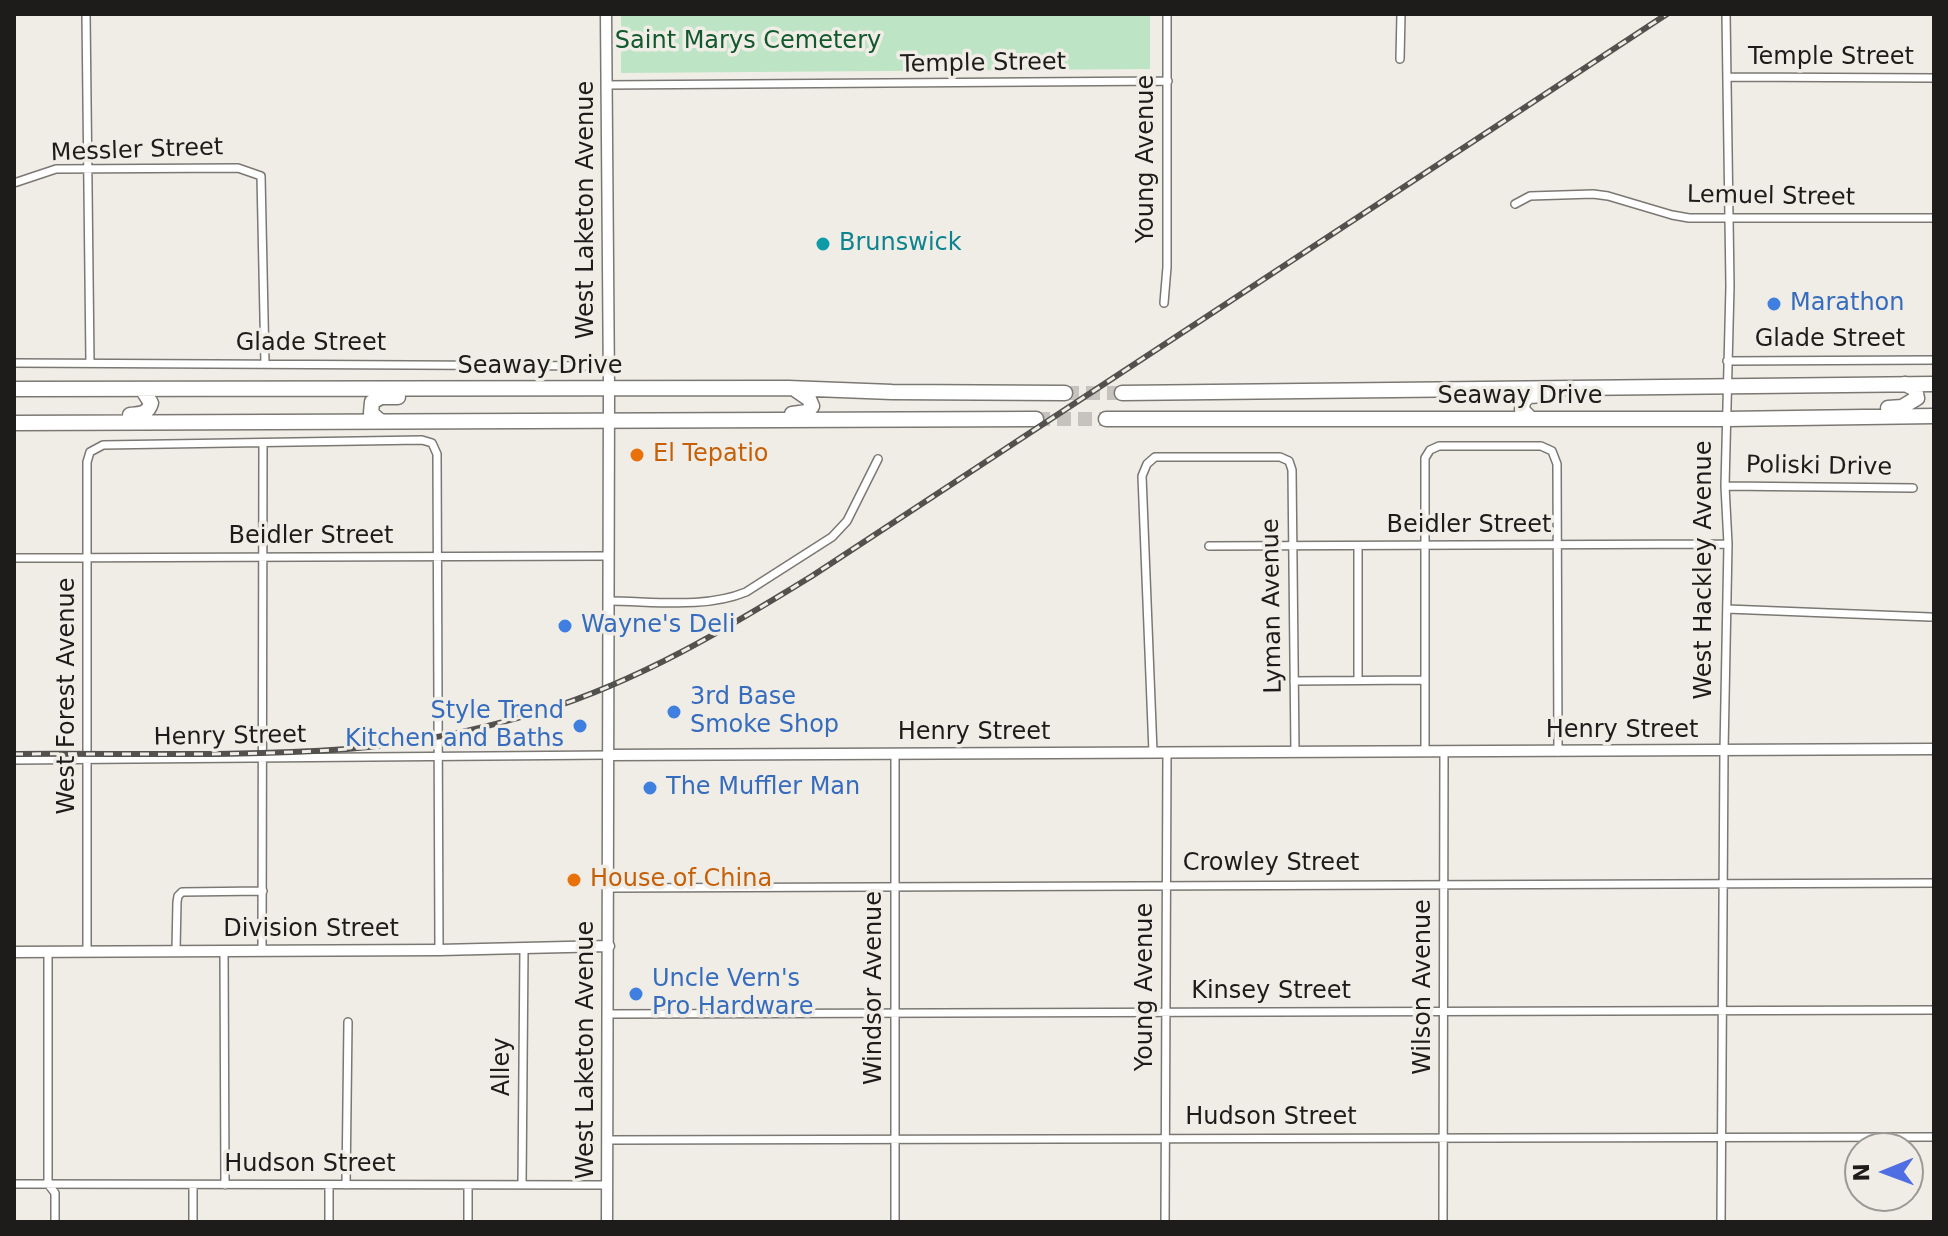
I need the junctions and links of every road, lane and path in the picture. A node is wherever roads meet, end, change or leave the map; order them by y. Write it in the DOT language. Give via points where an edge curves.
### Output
graph roads {
  1 [pos="86,14"];
  2 [pos="606,14"];
  3 [pos="1167,14"];
  4 [pos="1401,14"];
  5 [pos="1726,14"];
  6 [pos="1400,59"];
  7 [pos="1727,77"];
  8 [pos="1934,78"];
  9 [pos="1168,81"];
  10 [pos="606,85"];
  11 [pos="88,169"];
  12 [pos="14,183"];
  13 [pos="1515,204"];
  14 [pos="1728,217"];
  15 [pos="1934,218"];
  16 [pos="1164,303"];
  17 [pos="1934,360"];
  18 [pos="1727,361"];
  19 [pos="14,363"];
  20 [pos="90,363"];
  21 [pos="265,364"];
  22 [pos="609,366"];
  23 [pos="1905,384"];
  24 [pos="1934,384"];
  25 [pos="1706,386"];
  26 [pos="1727,387"];
  27 [pos="788,388"];
  28 [pos="14,389"];
  29 [pos="142,389"];
  30 [pos="585,390"];
  31 [pos="609,390"];
  32 [pos="1065,393"];
  33 [pos="1122,393"];
  34 [pos="14,415"];
  35 [pos="1934,416"];
  36 [pos="1530,418"];
  37 [pos="1749,418"];
  38 [pos="1036,419"];
  39 [pos="1106,419"];
  40 [pos="1726,419"];
  41 [pos="381,422"];
  42 [pos="607,422"];
  43 [pos="631,422"];
  44 [pos="14,423"];
  45 [pos="263,443"];
  46 [pos="878,459"];
  47 [pos="1725,486"];
  48 [pos="1913,488"];
  49 [pos="1728,544"];
  50 [pos="1424,545"];
  51 [pos="1209,546"];
  52 [pos="1293,546"];
  53 [pos="1358,546"];
  54 [pos="1558,546"];
  55 [pos="437,556"];
  56 [pos="608,556"];
  57 [pos="88,557"];
  58 [pos="263,557"];
  59 [pos="14,558"];
  60 [pos="608,601"];
  61 [pos="1727,609"];
  62 [pos="1930,617"];
  63 [pos="1358,680"];
  64 [pos="1425,680"];
  65 [pos="1294,681"];
  66 [pos="1934,749"];
  67 [pos="1724,751"];
  68 [pos="1153,752"];
  69 [pos="1167,752"];
  70 [pos="1295,752"];
  71 [pos="1425,752"];
  72 [pos="1444,752"];
  73 [pos="1558,752"];
  74 [pos="895,754"];
  75 [pos="608,755"];
  76 [pos="264,756"];
  77 [pos="438,756"];
  78 [pos="89,759"];
  79 [pos="14,760"];
  80 [pos="1934,883"];
  81 [pos="1166,884"];
  82 [pos="1723,884"];
  83 [pos="1444,885"];
  84 [pos="895,886"];
  85 [pos="608,888"];
  86 [pos="263,891"];
  87 [pos="609,946"];
  88 [pos="88,948"];
  89 [pos="524,949"];
  90 [pos="176,950"];
  91 [pos="224,950"];
  92 [pos="262,950"];
  93 [pos="439,950"];
  94 [pos="48,951"];
  95 [pos="14,952"];
  96 [pos="1934,1010"];
  97 [pos="1166,1012"];
  98 [pos="1721,1012"];
  99 [pos="895,1013"];
  100 [pos="1444,1013"];
  101 [pos="609,1014"];
  102 [pos="348,1022"];
  103 [pos="1721,1137"];
  104 [pos="1934,1137"];
  105 [pos="1165,1138"];
  106 [pos="1444,1138"];
  107 [pos="895,1139"];
  108 [pos="607,1140"];
  109 [pos="346,1180"];
  110 [pos="14,1184"];
  111 [pos="48,1184"];
  112 [pos="193,1185"];
  113 [pos="225,1185"];
  114 [pos="329,1185"];
  115 [pos="468,1185"];
  116 [pos="522,1185"];
  117 [pos="607,1185"];
  118 [pos="55,1222"];
  119 [pos="193,1222"];
  120 [pos="329,1222"];
  121 [pos="468,1222"];
  122 [pos="607,1222"];
  123 [pos="895,1222"];
  124 [pos="1165,1222"];
  125 [pos="1443,1222"];
  126 [pos="1721,1222"];
  1 -- 11 [label="street"];
  2 -- 10 [label="main road, West Laketon Avenue"];
  3 -- 9 [label="street, Young Avenue"];
  4 -- 6 [label="street"];
  5 -- 7 [label="street, West Hackley Avenue"];
  7 -- 8 [label="street, Temple Street"];
  7 -- 14 [label="street, West Hackley Avenue"];
  9 -- 10 [label="street, Temple Street"];
  9 -- 16 [label="street, Young Avenue"];
  10 -- 22 [label="main road, West Laketon Avenue"];
  11 -- 12 [label="street, Messler Street" via="56,169"];
  11 -- 20 [label="street"];
  11 -- 21 [label="street, Messler Street" via="238,168 261,176"];
  13 -- 14 [label="street, Lemuel Street" via="1530,196 1593,194 1672,215"];
  14 -- 15 [label="street, Lemuel Street"];
  14 -- 18 [label="street, West Hackley Avenue"];
  17 -- 18 [label="street, Glade Street"];
  18 -- 26 [label="street, West Hackley Avenue"];
  19 -- 20 [label="street, Glade Street"];
  20 -- 21 [label="street, Glade Street"];
  21 -- 22 [label="street, Glade Street"];
  22 -- 31 [label="main road, West Laketon Avenue"];
  23 -- 24 [label="highway, Seaway Drive"];
  23 -- 26 [label="highway, Seaway Drive"];
  23 -- 37 [label="highway" via="1917,394 1902,407 1775,410"];
  25 -- 26 [label="highway, Seaway Drive"];
  25 -- 33 [label="highway, Seaway Drive"];
  25 -- 36 [label="highway" via="1692,393 1529,396 1522,404"];
  26 -- 40 [label="street, West Hackley Avenue"];
  27 -- 31 [label="highway, Seaway Drive"];
  27 -- 32 [label="highway, Seaway Drive"];
  27 -- 43 [label="highway" via="809,399 809,410 646,415"];
  28 -- 29 [label="highway, Seaway Drive"];
  29 -- 30 [label="highway, Seaway Drive"];
  29 -- 34 [label="highway" via="151,403 144,414"];
  30 -- 31 [label="highway, Seaway Drive"];
  30 -- 41 [label="highway" via="570,397 381,397 371,409"];
  31 -- 42 [label="main road, West Laketon Avenue"];
  35 -- 37 [label="highway, Seaway Drive"];
  36 -- 39 [label="highway, Seaway Drive"];
  36 -- 40 [label="highway, Seaway Drive"];
  37 -- 40 [label="highway, Seaway Drive"];
  38 -- 43 [label="highway"];
  40 -- 47 [label="street, West Hackley Avenue"];
  41 -- 42 [label="highway"];
  41 -- 44 [label="highway"];
  42 -- 43 [label="highway"];
  42 -- 56 [label="main road, West Laketon Avenue"];
  45 -- 55 [label="street" via="422,440 435,447"];
  45 -- 57 [label="street, West Forest Avenue" via="94,449 87,462"];
  45 -- 58 [label="street"];
  46 -- 60 [label="street" via="840,529 746,592 705,600"];
  47 -- 48 [label="street, Poliski Drive"];
  47 -- 49 [label="street, West Hackley Avenue"];
  49 -- 54 [label="street, Beidler Street"];
  49 -- 61 [label="street, West Hackley Avenue"];
  50 -- 53 [label="street, Beidler Street"];
  50 -- 54 [label="street, Beidler Street"];
  50 -- 54 [label="street" via="1425,463 1430,450 1534,446 1552,451 1557,464"];
  50 -- 64 [label="street"];
  51 -- 52 [label="street, Beidler Street"];
  52 -- 53 [label="street, Beidler Street"];
  52 -- 65 [label="street, Lyman Avenue"];
  52 -- 68 [label="street, Lyman Avenue" via="1289,461 1155,457 1147,464 1142,476"];
  53 -- 63 [label="street"];
  54 -- 73 [label="street"];
  55 -- 56 [label="street, Beidler Street"];
  55 -- 58 [label="street, Beidler Street"];
  55 -- 77 [label="street"];
  56 -- 60 [label="main road, West Laketon Avenue"];
  57 -- 58 [label="street, Beidler Street"];
  57 -- 59 [label="street, Beidler Street"];
  57 -- 78 [label="street, West Forest Avenue"];
  58 -- 76 [label="street"];
  60 -- 75 [label="main road, West Laketon Avenue"];
  61 -- 62 [label="street"];
  61 -- 67 [label="street, West Hackley Avenue"];
  63 -- 64 [label="street"];
  63 -- 65 [label="street"];
  64 -- 71 [label="street"];
  65 -- 70 [label="street, Lyman Avenue"];
  66 -- 67 [label="main road, Henry Street"];
  67 -- 73 [label="main road, Henry Street"];
  67 -- 82 [label="street, West Hackley Avenue"];
  68 -- 69 [label="main road, Henry Street"];
  68 -- 74 [label="main road, Henry Street"];
  69 -- 70 [label="main road, Henry Street"];
  69 -- 81 [label="street, Young Avenue"];
  70 -- 71 [label="main road, Henry Street"];
  71 -- 72 [label="main road, Henry Street"];
  72 -- 73 [label="main road, Henry Street"];
  72 -- 83 [label="street, Wilson Avenue"];
  74 -- 75 [label="main road, Henry Street"];
  74 -- 84 [label="street, Windsor Avenue"];
  75 -- 77 [label="street, Henry Street"];
  75 -- 85 [label="main road, West Laketon Avenue"];
  76 -- 77 [label="street, Henry Street"];
  76 -- 78 [label="street, Henry Street"];
  76 -- 86 [label="street"];
  77 -- 93 [label="street"];
  78 -- 79 [label="street, Henry Street"];
  78 -- 88 [label="street, West Forest Avenue"];
  80 -- 82 [label="street, Crowley Street"];
  81 -- 83 [label="street, Crowley Street"];
  81 -- 84 [label="street, Crowley Street"];
  81 -- 97 [label="street, Young Avenue"];
  82 -- 83 [label="street, Crowley Street"];
  82 -- 98 [label="street, West Hackley Avenue"];
  83 -- 100 [label="street, Wilson Avenue"];
  84 -- 85 [label="street, Crowley Street"];
  84 -- 99 [label="street, Windsor Avenue"];
  85 -- 87 [label="main road, West Laketon Avenue"];
  86 -- 90 [label="street" via="182,892"];
  86 -- 92 [label="street"];
  87 -- 89 [label="main road, Division Street"];
  87 -- 101 [label="main road, West Laketon Avenue"];
  88 -- 90 [label="main road, Division Street"];
  88 -- 94 [label="main road, Division Street"];
  89 -- 93 [label="main road, Division Street"];
  89 -- 116 [label="street, Alley"];
  90 -- 91 [label="main road, Division Street"];
  91 -- 92 [label="main road, Division Street"];
  91 -- 113 [label="street"];
  92 -- 93 [label="main road, Division Street"];
  94 -- 95 [label="main road, Division Street"];
  94 -- 111 [label="street"];
  96 -- 98 [label="street, Kinsey Street"];
  97 -- 99 [label="street, Kinsey Street"];
  97 -- 100 [label="street, Kinsey Street"];
  97 -- 105 [label="street, Young Avenue"];
  98 -- 100 [label="street, Kinsey Street"];
  98 -- 103 [label="street, West Hackley Avenue"];
  99 -- 101 [label="street, Kinsey Street"];
  99 -- 107 [label="street, Windsor Avenue"];
  100 -- 106 [label="street, Wilson Avenue"];
  101 -- 108 [label="main road, West Laketon Avenue"];
  102 -- 109 [label="street"];
  103 -- 104 [label="street, Hudson Street"];
  103 -- 106 [label="street, Hudson Street"];
  103 -- 126 [label="street, West Hackley Avenue"];
  105 -- 106 [label="street, Hudson Street"];
  105 -- 107 [label="street, Hudson Street"];
  105 -- 124 [label="street, Young Avenue"];
  106 -- 125 [label="street, Wilson Avenue"];
  107 -- 108 [label="street, Hudson Street"];
  107 -- 123 [label="street, Windsor Avenue"];
  108 -- 117 [label="main road, West Laketon Avenue"];
  109 -- 114 [label="street, Hudson Street"];
  109 -- 115 [label="street, Hudson Street"];
  110 -- 111 [label="street, Hudson Street"];
  111 -- 112 [label="street, Hudson Street"];
  111 -- 118 [label="street" via="55,1193"];
  112 -- 113 [label="street, Hudson Street"];
  112 -- 119 [label="street"];
  113 -- 114 [label="street, Hudson Street"];
  114 -- 120 [label="street"];
  115 -- 116 [label="street, Hudson Street"];
  115 -- 121 [label="street"];
  116 -- 117 [label="street, Hudson Street"];
  117 -- 122 [label="main road, West Laketon Avenue"];
}
